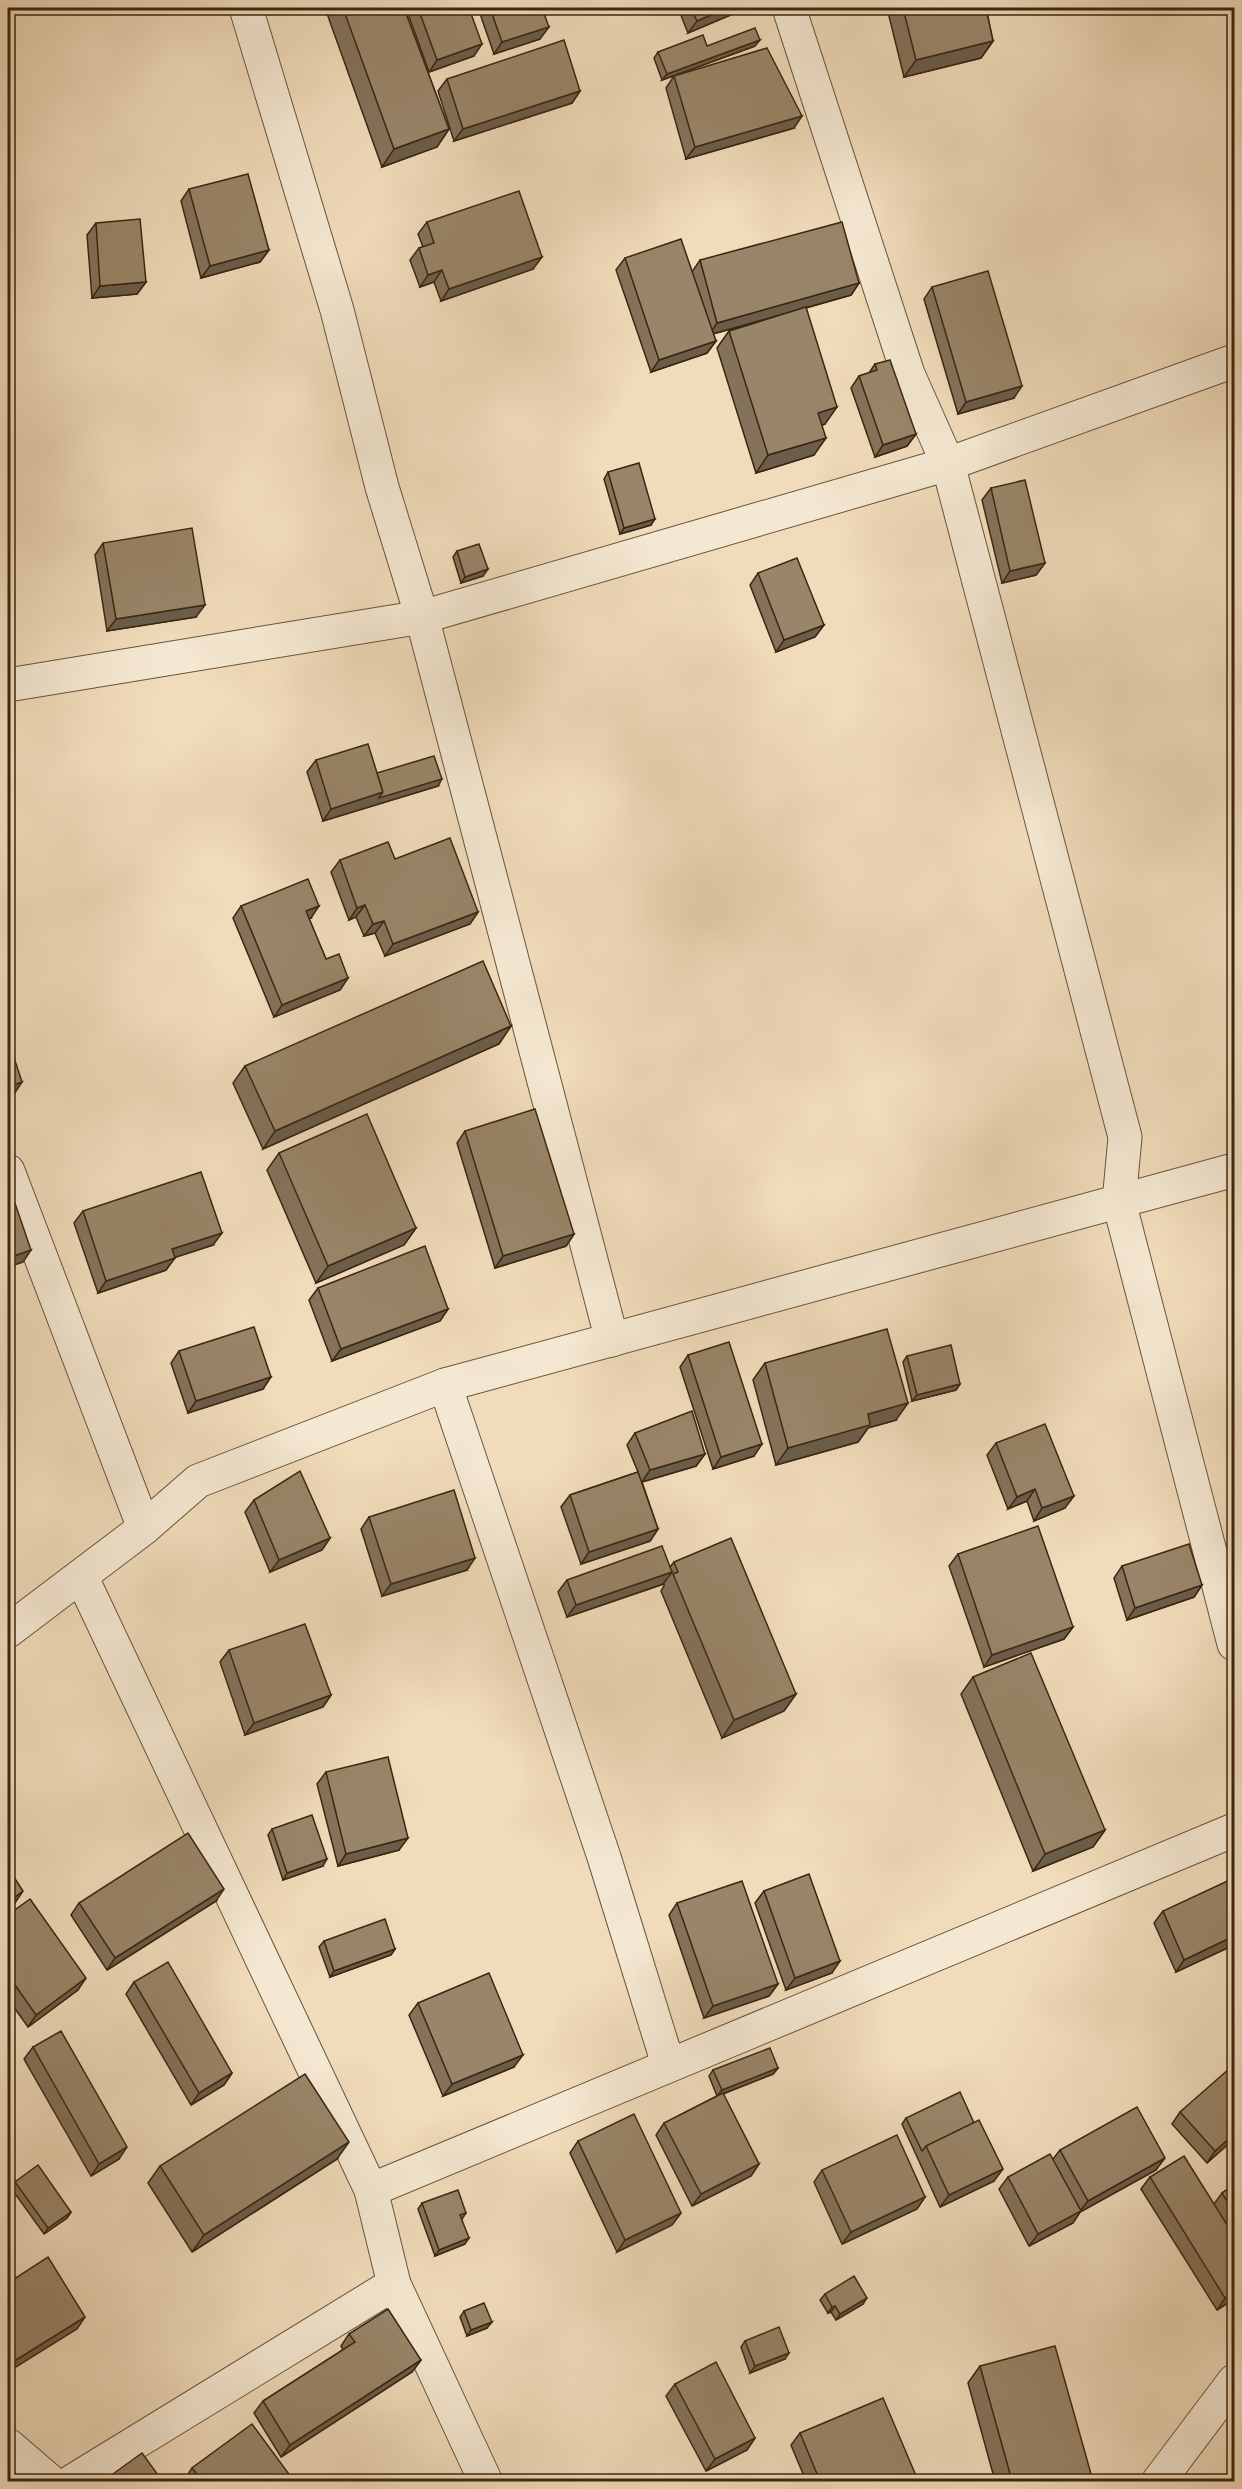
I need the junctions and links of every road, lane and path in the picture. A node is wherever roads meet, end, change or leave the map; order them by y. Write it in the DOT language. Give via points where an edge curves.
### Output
graph roads {
  1 [pos="246,8"];
  2 [pos="789,8"];
  3 [pos="1234,361"];
  4 [pos="948,464"];
  5 [pos="422,617"];
  6 [pos="8,685"];
  7 [pos="1234,1170"];
  8 [pos="8,1171"];
  9 [pos="1119,1202"];
  10 [pos="612,1340"];
  11 [pos="445,1385"];
  12 [pos="144,1528"];
  13 [pos="81,1576"];
  14 [pos="8,1631"];
  15 [pos="1234,1644"];
  16 [pos="1234,1830"];
  17 [pos="668,2064"];
  18 [pos="371,2190"];
  19 [pos="394,2284"];
  20 [pos="1234,2381"];
  21 [pos="8,2445"];
  22 [pos="51,2481"];
  23 [pos="71,2481"];
  24 [pos="486,2481"];
  25 [pos="1158,2481"];
  1 -- 5 [label="street" via="337,310 382,487"];
  2 -- 4 [label="street" via="908,374"];
  3 -- 4 [label="street"];
  4 -- 5 [label="street"];
  4 -- 9 [label="street" via="1125,1137"];
  5 -- 6 [label="street"];
  5 -- 10 [label="street"];
  7 -- 9 [label="street"];
  8 -- 12 [label="street"];
  9 -- 10 [label="street"];
  9 -- 15 [label="street"];
  10 -- 11 [label="street"];
  11 -- 12 [label="street" via="198,1481"];
  11 -- 17 [label="street" via="604,1857"];
  12 -- 13 [label="street"];
  13 -- 14 [label="street"];
  13 -- 18 [label="street"];
  16 -- 17 [label="street"];
  17 -- 18 [label="street"];
  18 -- 19 [label="street"];
  19 -- 23 [label="street"];
  19 -- 24 [label="street"];
  20 -- 25 [label="street"];
  21 -- 22 [label="street"];
}
